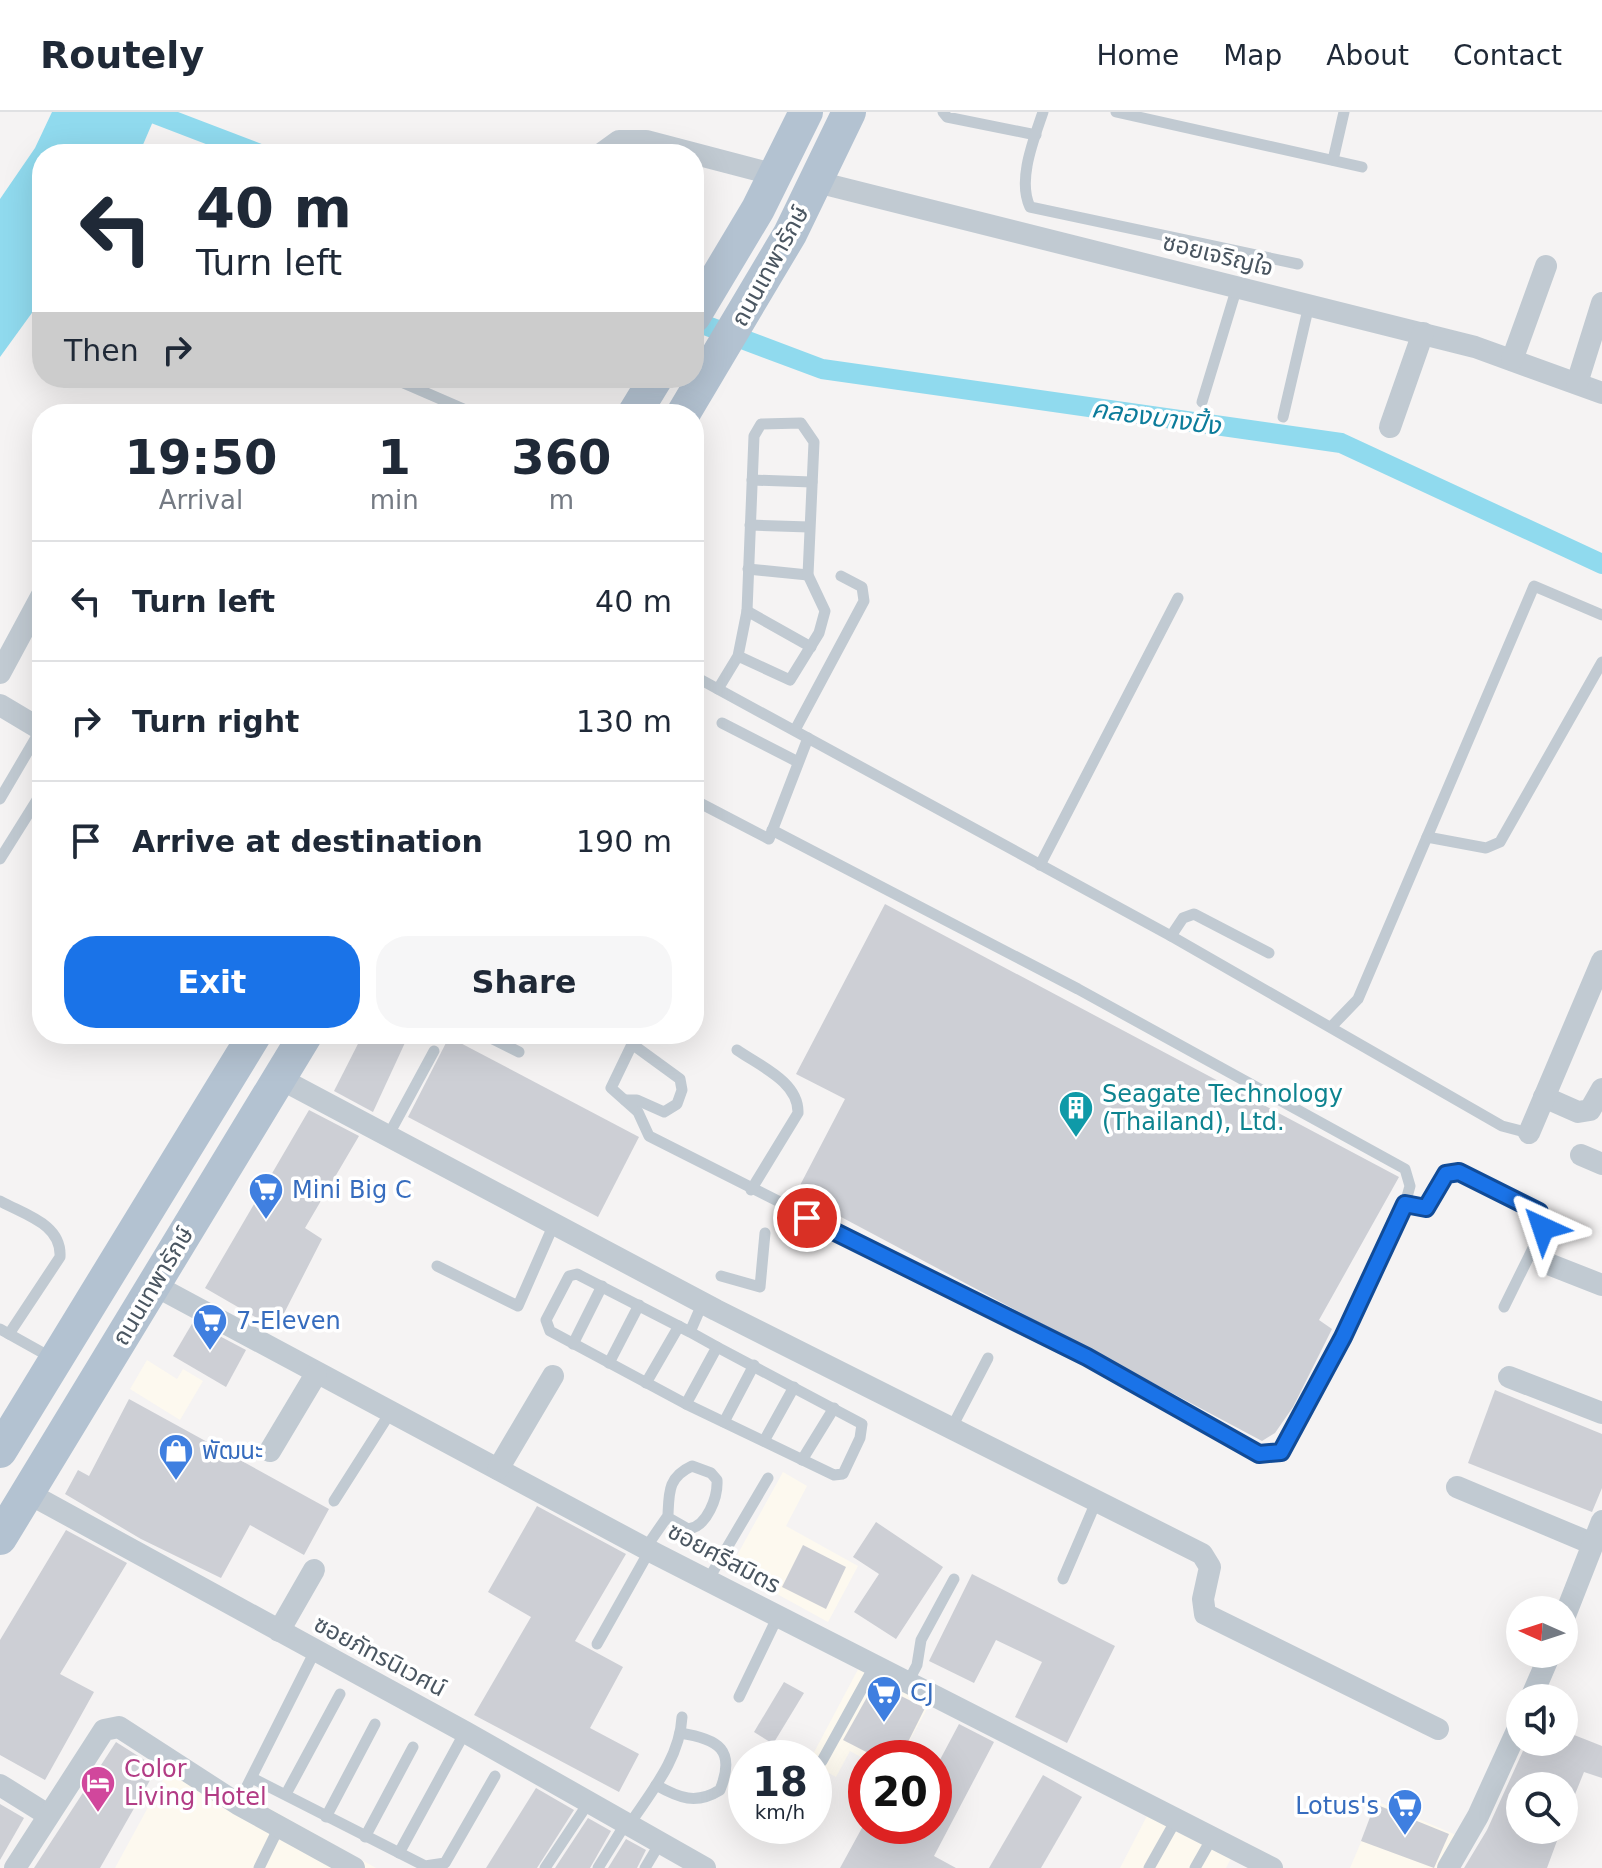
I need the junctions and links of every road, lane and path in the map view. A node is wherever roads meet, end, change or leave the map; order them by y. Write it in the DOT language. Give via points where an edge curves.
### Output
graph roads {
  1 [pos="806,112"];
  2 [pos="849,112"];
  3 [pos="943,112"];
  4 [pos="1043,112"];
  5 [pos="1116,112"];
  6 [pos="1344,112"];
  7 [pos="1036,135"];
  8 [pos="615,144"];
  9 [pos="657,144"];
  10 [pos="704,154"];
  11 [pos="1333,160"];
  12 [pos="1362,167"];
  13 [pos="776,175"];
  14 [pos="817,182"];
  15 [pos="1298,264"];
  16 [pos="1546,266"];
  17 [pos="1237,287"];
  18 [pos="704,301"];
  19 [pos="1310,303"];
  20 [pos="1602,303"];
  21 [pos="1423,333"];
  22 [pos="1512,360"];
  23 [pos="704,379"];
  24 [pos="1577,383"];
  25 [pos="415,388"];
  26 [pos="1602,393"];
  27 [pos="1202,402"];
  28 [pos="452,404"];
  29 [pos="1283,417"];
  30 [pos="1390,427"];
  31 [pos="752,480"];
  32 [pos="812,482"];
  33 [pos="750,525"];
  34 [pos="809,527"];
  35 [pos="748,569"];
  36 [pos="808,575"];
  37 [pos="841,576"];
  38 [pos="1178,598"];
  39 [pos="747,611"];
  40 [pos="32,614"];
  41 [pos="1602,615"];
  42 [pos="811,647"];
  43 [pos="738,656"];
  44 [pos="1602,662"];
  45 [pos="0,673"];
  46 [pos="704,681"];
  47 [pos="718,689"];
  48 [pos="0,705"];
  49 [pos="722,723"];
  50 [pos="32,724"];
  51 [pos="795,730"];
  52 [pos="808,738"];
  53 [pos="32,746"];
  54 [pos="798,762"];
  55 [pos="0,799"];
  56 [pos="704,805"];
  57 [pos="32,808"];
  58 [pos="772,830"];
  59 [pos="1427,837"];
  60 [pos="0,859"];
  61 [pos="1040,865"];
  62 [pos="1171,936"];
  63 [pos="1269,953"];
  64 [pos="1602,961"];
  65 [pos="1331,1027"];
  66 [pos="249,1044"];
  67 [pos="300,1044"];
  68 [pos="503,1044"];
  69 [pos="632,1044"];
  70 [pos="640,1044"];
  71 [pos="737,1050"];
  72 [pos="434,1051"];
  73 [pos="519,1052"];
  74 [pos="279,1078"];
  75 [pos="1602,1089"];
  76 [pos="1544,1097"];
  77 [pos="625,1100"];
  78 [pos="1529,1133"];
  79 [pos="388,1136"];
  80 [pos="751,1190"];
  81 [pos="0,1201"];
  82 [pos="1405,1204"];
  83 [pos="554,1224"];
  84 [pos="765,1233"];
  85 [pos="1551,1265"];
  86 [pos="437,1266"];
  87 [pos="721,1276"];
  88 [pos="154,1285"];
  89 [pos="1602,1285"];
  90 [pos="602,1286"];
  91 [pos="703,1302"];
  92 [pos="639,1305"];
  93 [pos="1504,1307"];
  94 [pos="684,1329"];
  95 [pos="5,1332"];
  96 [pos="573,1344"];
  97 [pos="717,1347"];
  98 [pos="988,1358"];
  99 [pos="56,1360"];
  100 [pos="609,1363"];
  101 [pos="754,1365"];
  102 [pos="316,1374"];
  103 [pos="553,1376"];
  104 [pos="1509,1377"];
  105 [pos="646,1383"];
  106 [pos="794,1387"];
  107 [pos="686,1404"];
  108 [pos="834,1408"];
  109 [pos="390,1413"];
  110 [pos="1602,1413"];
  111 [pos="724,1422"];
  112 [pos="950,1430"];
  113 [pos="764,1441"];
  114 [pos="0,1451"];
  115 [pos="270,1451"];
  116 [pos="802,1460"];
  117 [pos="498,1469"];
  118 [pos="768,1478"];
  119 [pos="1457,1487"];
  120 [pos="28,1493"];
  121 [pos="334,1501"];
  122 [pos="1096,1502"];
  123 [pos="667,1517"];
  124 [pos="1602,1521"];
  125 [pos="0,1538"];
  126 [pos="1593,1544"];
  127 [pos="649,1547"];
  128 [pos="314,1570"];
  129 [pos="954,1579"];
  130 [pos="1063,1579"];
  131 [pos="708,1580"];
  132 [pos="1573,1596"];
  133 [pos="778,1616"];
  134 [pos="279,1631"];
  135 [pos="597,1644"];
  136 [pos="315,1651"];
  137 [pos="875,1665"];
  138 [pos="908,1682"];
  139 [pos="340,1694"];
  140 [pos="739,1697"];
  141 [pos="682,1717"];
  142 [pos="375,1724"];
  143 [pos="1438,1729"];
  144 [pos="465,1732"];
  145 [pos="680,1733"];
  146 [pos="832,1743"];
  147 [pos="413,1747"];
  148 [pos="1506,1755"];
  149 [pos="495,1776"];
  150 [pos="252,1778"];
  151 [pos="0,1785"];
  152 [pos="656,1785"];
  153 [pos="286,1794"];
  154 [pos="589,1802"];
  155 [pos="238,1804"];
  156 [pos="48,1815"];
  157 [pos="326,1817"];
  158 [pos="1176,1820"];
  159 [pos="628,1824"];
  160 [pos="279,1827"];
  161 [pos="365,1837"];
  162 [pos="1212,1838"];
  163 [pos="660,1843"];
  164 [pos="399,1853"];
  165 [pos="698,1866"];
  166 [pos="15,1868"];
  167 [pos="259,1868"];
  168 [pos="354,1868"];
  169 [pos="545,1868"];
  170 [pos="598,1868"];
  171 [pos="645,1868"];
  172 [pos="1149,1868"];
  173 [pos="1195,1868"];
  174 [pos="1272,1868"];
  175 [pos="1448,1868"];
  1 -- 13 [label="main road, ถนนเทพารักษ์"];
  2 -- 14 [label="main road, ถนนเทพารักษ์"];
  3 -- 7 [label="lane"];
  4 -- 7 [label="lane"];
  5 -- 11 [label="lane"];
  6 -- 11 [label="lane"];
  7 -- 15 [label="lane" via="1027,174 1030,207"];
  8 -- 9 [label="street" via="632,139"];
  10 -- 13 [label="street"];
  11 -- 12 [label="lane"];
  13 -- 18 [label="main road, ถนนเทพารักษ์"];
  14 -- 17 [label="street, ซอยเจริญใจ"];
  14 -- 23 [label="main road, ถนนเทพารักษ์"];
  16 -- 22 [label="street"];
  17 -- 19 [label="street, ซอยเจริญใจ"];
  17 -- 27 [label="lane"];
  19 -- 21 [label="street, ซอยเจริญใจ"];
  19 -- 29 [label="lane"];
  20 -- 24 [label="street"];
  21 -- 22 [label="street, ซอยเจริญใจ"];
  21 -- 30 [label="street"];
  22 -- 24 [label="street, ซอยเจริญใจ"];
  24 -- 26 [label="street, ซอยเจริญใจ"];
  25 -- 28 [label="lane"];
  31 -- 32 [label="lane"];
  31 -- 32 [label="lane" via="754,436 761,424 801,423 814,442"];
  31 -- 33 [label="lane"];
  32 -- 34 [label="lane"];
  33 -- 34 [label="lane"];
  33 -- 35 [label="lane"];
  34 -- 36 [label="lane"];
  35 -- 36 [label="lane"];
  35 -- 39 [label="lane"];
  36 -- 42 [label="lane" via="825,611"];
  37 -- 51 [label="lane" via="862,587 864,601"];
  38 -- 61 [label="lane"];
  39 -- 42 [label="lane"];
  39 -- 43 [label="lane"];
  40 -- 45 [label="street"];
  41 -- 59 [label="lane" via="1534,586"];
  42 -- 43 [label="lane" via="790,680"];
  43 -- 47 [label="lane"];
  44 -- 59 [label="lane" via="1500,842 1486,848"];
  46 -- 47 [label="lane"];
  47 -- 51 [label="lane"];
  48 -- 50 [label="street"];
  49 -- 54 [label="lane"];
  51 -- 52 [label="lane"];
  52 -- 54 [label="lane"];
  52 -- 61 [label="lane"];
  53 -- 55 [label="lane"];
  54 -- 58 [label="lane"];
  56 -- 58 [label="lane" via="769,839"];
  57 -- 60 [label="lane"];
  58 -- 82 [label="lane" via="1064,981 1405,1169 1410,1186"];
  59 -- 65 [label="lane" via="1358,999"];
  61 -- 62 [label="lane"];
  62 -- 63 [label="lane" via="1183,918 1194,914"];
  62 -- 65 [label="lane"];
  64 -- 76 [label="street"];
  65 -- 78 [label="lane" via="1502,1126"];
  66 -- 99 [label="main road, ถนนเทพารักษ์"];
  67 -- 74 [label="main road, ถนนเทพารักษ์"];
  68 -- 73 [label="lane"];
  69 -- 77 [label="lane" via="611,1088"];
  70 -- 77 [label="lane" via="680,1079 682,1090 677,1104 664,1112"];
  71 -- 80 [label="lane" via="793,1090 798,1103 798,1113"];
  72 -- 79 [label="lane"];
  74 -- 79 [label="street"];
  74 -- 88 [label="main road, ถนนเทพารักษ์"];
  75 -- 76 [label="street" via="1590,1110 1578,1112"];
  76 -- 78 [label="street"];
  77 -- 80 [label="lane" via="638,1112 649,1136"];
  79 -- 83 [label="street"];
  80 -- 82 [label="lane" via="1087,1357 1259,1454 1281,1452 1343,1337"];
  81 -- 95 [label="lane" via="51,1229 61,1243 60,1257"];
  82 -- 93 [label="lane" via="1426,1208 1446,1174 1454,1171 1539,1212 1543,1228"];
  83 -- 86 [label="lane" via="518,1306"];
  83 -- 91 [label="street"];
  84 -- 87 [label="lane" via="760,1287"];
  85 -- 89 [label="street"];
  88 -- 102 [label="street, ซอยศรีสมิตร"];
  88 -- 120 [label="main road, ถนนเทพารักษ์"];
  90 -- 92 [label="lane"];
  90 -- 96 [label="lane"];
  90 -- 96 [label="lane" via="577,1274 569,1276 546,1320 550,1331"];
  91 -- 94 [label="lane"];
  91 -- 112 [label="street"];
  92 -- 94 [label="lane"];
  92 -- 100 [label="lane"];
  94 -- 97 [label="lane"];
  94 -- 105 [label="lane"];
  95 -- 99 [label="lane"];
  96 -- 100 [label="lane"];
  97 -- 101 [label="lane"];
  97 -- 107 [label="lane"];
  98 -- 112 [label="lane"];
  99 -- 114 [label="main road, ถนนเทพารักษ์"];
  100 -- 105 [label="lane"];
  101 -- 106 [label="lane"];
  101 -- 111 [label="lane"];
  102 -- 109 [label="street, ซอยศรีสมิตร"];
  102 -- 115 [label="street"];
  103 -- 117 [label="street"];
  104 -- 110 [label="street"];
  105 -- 107 [label="lane"];
  106 -- 108 [label="lane"];
  106 -- 113 [label="lane"];
  107 -- 111 [label="lane"];
  108 -- 116 [label="lane"];
  108 -- 116 [label="lane" via="863,1428 843,1474"];
  109 -- 117 [label="street, ซอยศรีสมิตร"];
  109 -- 121 [label="lane"];
  111 -- 113 [label="lane"];
  112 -- 122 [label="street"];
  113 -- 116 [label="lane"];
  117 -- 127 [label="street, ซอยศรีสมิตร"];
  118 -- 131 [label="lane"];
  119 -- 126 [label="street"];
  120 -- 125 [label="main road, ถนนเทพารักษ์"];
  120 -- 134 [label="street, ซอยภัทรนิเวศน์"];
  122 -- 130 [label="lane"];
  122 -- 143 [label="street" via="1202,1554 1210,1567 1205,1614"];
  123 -- 123 [label="lane" via="667,1494 676,1476 692,1466 711,1473 717,1480 715,1501 699,1525 688,1529"];
  123 -- 127 [label="lane"];
  124 -- 126 [label="street"];
  126 -- 132 [label="street"];
  127 -- 131 [label="street, ซอยศรีสมิตร"];
  127 -- 135 [label="lane"];
  128 -- 134 [label="street"];
  129 -- 138 [label="lane" via="921,1640"];
  131 -- 133 [label="street, ซอยศรีสมิตร"];
  133 -- 137 [label="street, ซอยศรีสมิตร"];
  133 -- 140 [label="lane"];
  134 -- 136 [label="street, ซอยภัทรนิเวศน์"];
  136 -- 144 [label="street, ซอยภัทรนิเวศน์"];
  136 -- 150 [label="lane"];
  137 -- 138 [label="street, ซอยศรีสมิตร"];
  137 -- 146 [label="lane"];
  138 -- 158 [label="street, ซอยศรีสมิตร"];
  139 -- 153 [label="lane"];
  141 -- 145 [label="lane"];
  142 -- 157 [label="lane"];
  144 -- 154 [label="street, ซอยภัทรนิเวศน์"];
  144 -- 164 [label="lane"];
  145 -- 152 [label="lane"];
  145 -- 152 [label="lane" via="721,1746 727,1774 720,1790 696,1801"];
  147 -- 161 [label="lane"];
  148 -- 175 [label="street"];
  149 -- 164 [label="lane" via="445,1863 425,1866"];
  150 -- 153 [label="lane"];
  150 -- 155 [label="lane"];
  151 -- 156 [label="street"];
  152 -- 159 [label="lane"];
  153 -- 157 [label="lane"];
  154 -- 159 [label="street, ซอยภัทรนิเวศน์"];
  154 -- 169 [label="lane"];
  155 -- 156 [label="street" via="119,1727 104,1730"];
  155 -- 160 [label="street"];
  156 -- 166 [label="street"];
  157 -- 161 [label="lane"];
  158 -- 162 [label="street, ซอยศรีสมิตร"];
  158 -- 172 [label="lane"];
  159 -- 163 [label="street, ซอยภัทรนิเวศน์"];
  159 -- 170 [label="lane"];
  160 -- 167 [label="lane"];
  160 -- 168 [label="street"];
  161 -- 164 [label="lane"];
  162 -- 173 [label="lane"];
  162 -- 174 [label="street, ซอยศรีสมิตร"];
  163 -- 165 [label="street, ซอยภัทรนิเวศน์"];
  163 -- 171 [label="lane"];
}
